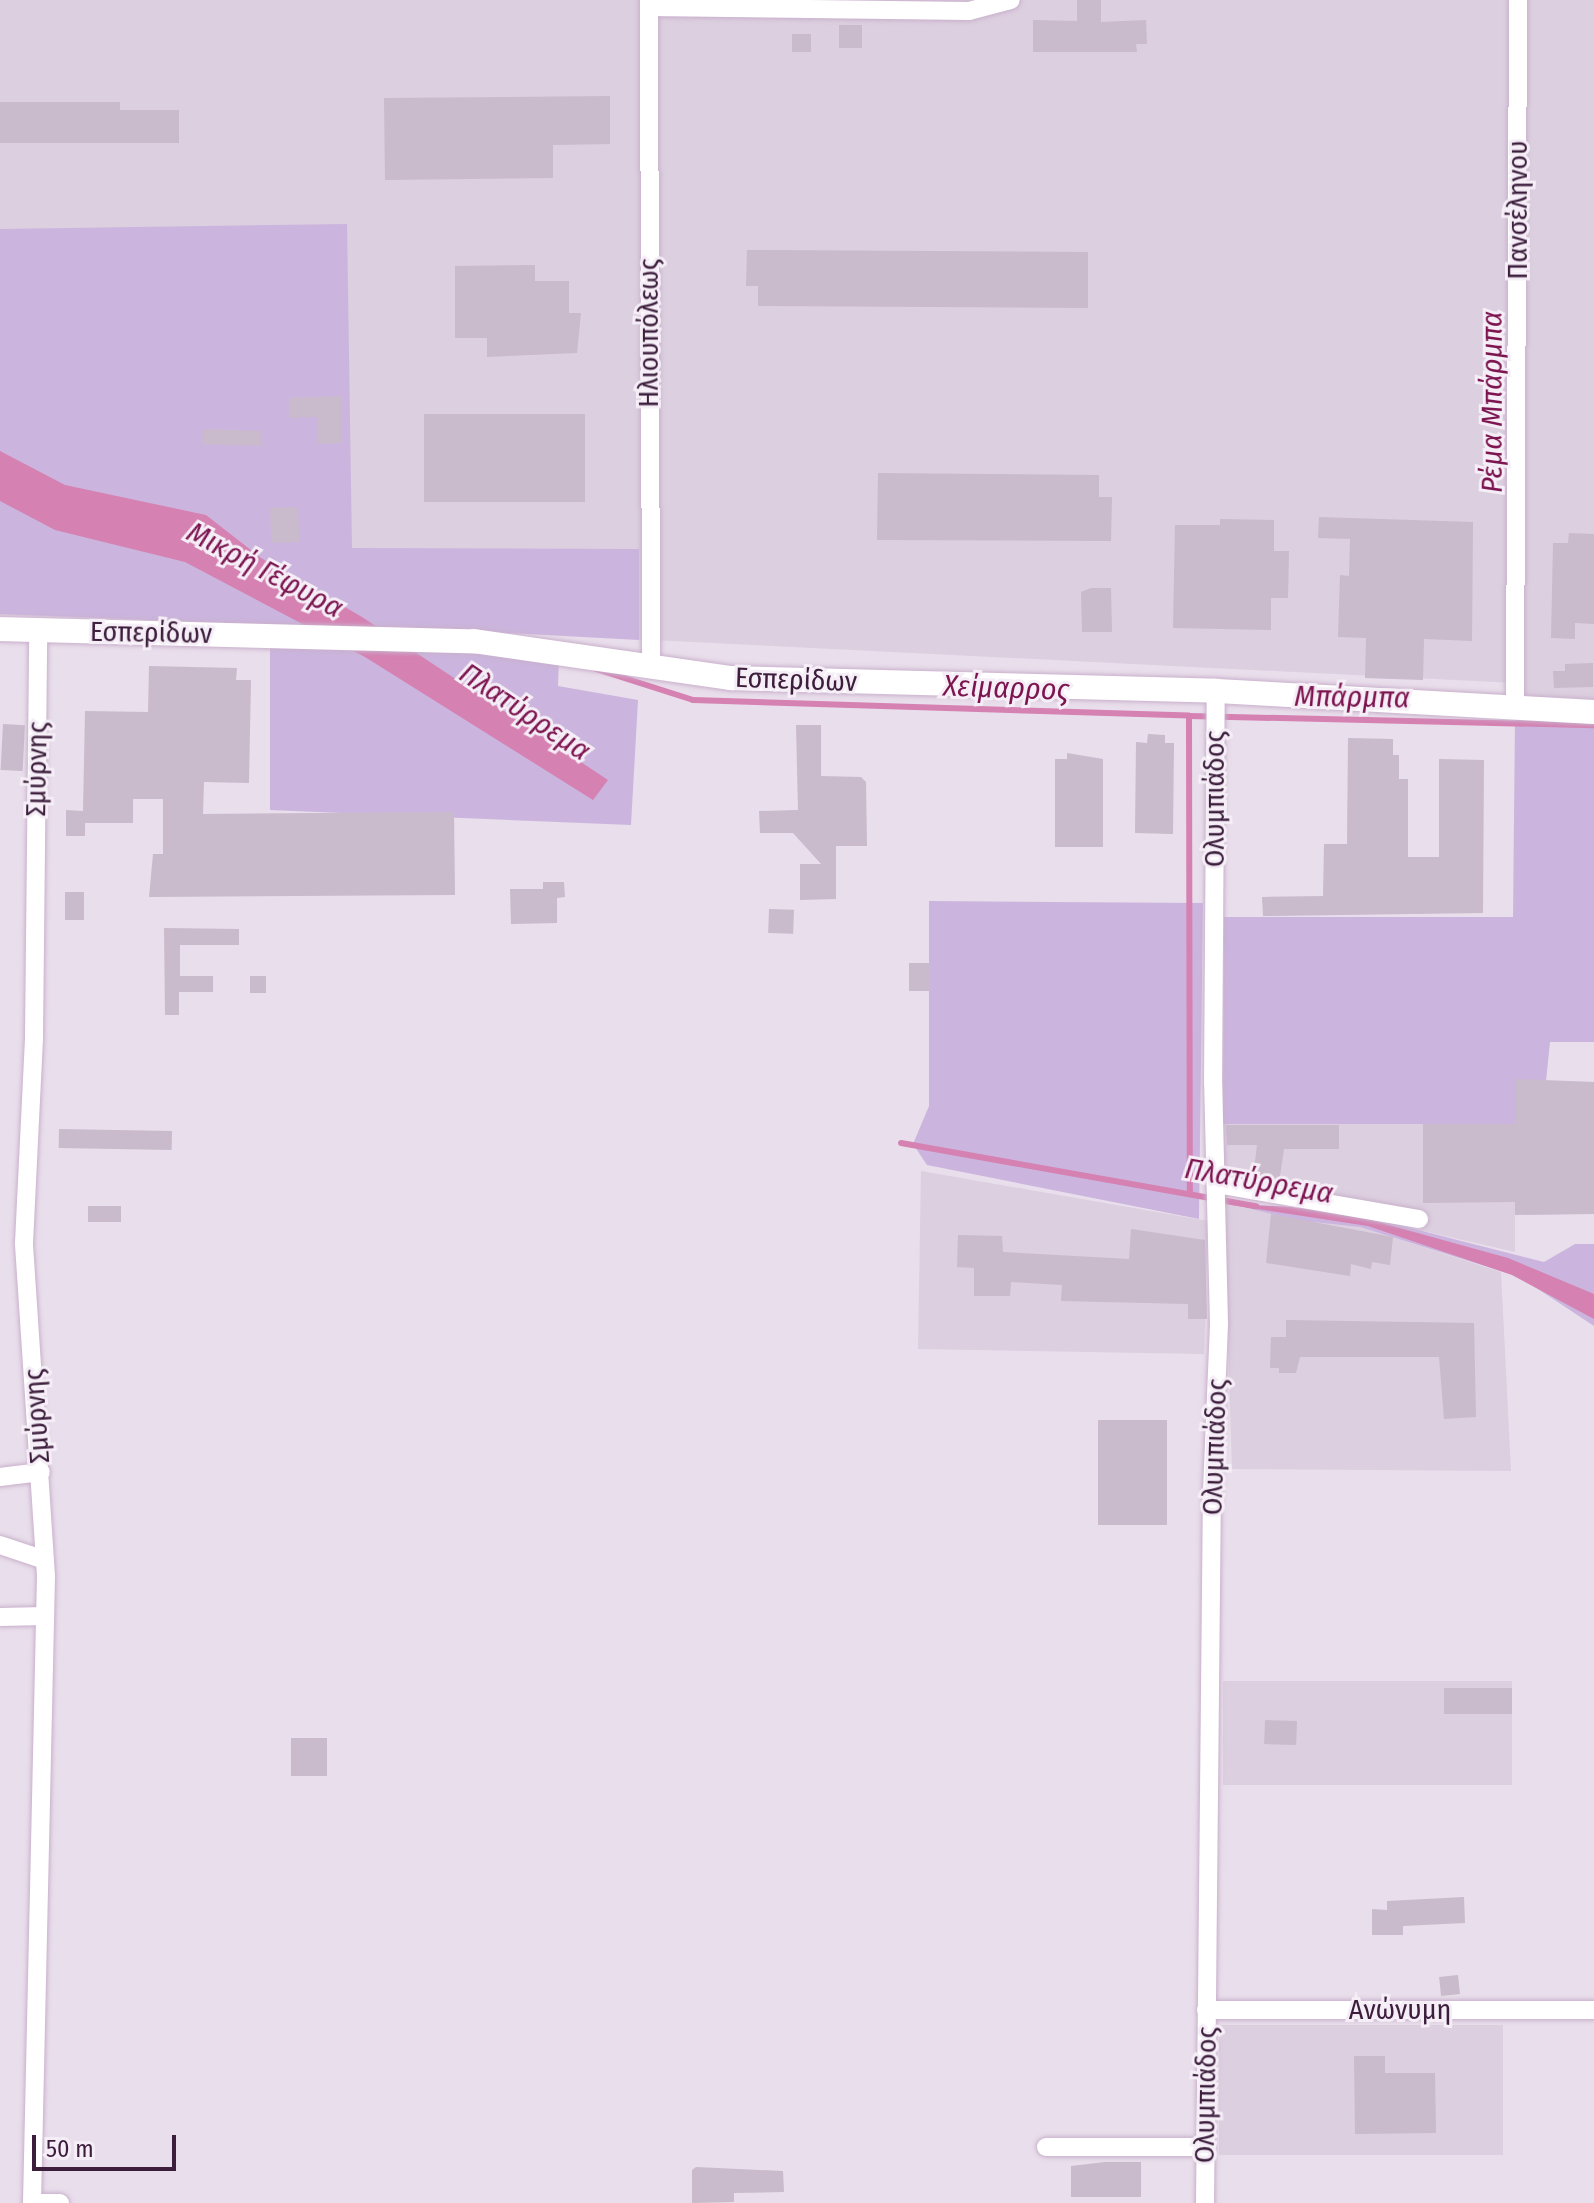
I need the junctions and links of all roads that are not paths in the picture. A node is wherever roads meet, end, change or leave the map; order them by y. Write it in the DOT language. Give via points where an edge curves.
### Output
graph roads {
  1 [pos="1011,0"];
  2 [pos="1518,0"];
  3 [pos="649,4"];
  4 [pos="0,629"];
  5 [pos="38,630"];
  6 [pos="651,666"];
  7 [pos="1216,691"];
  8 [pos="1515,709"];
  9 [pos="1594,712"];
  10 [pos="1216,1184"];
  11 [pos="1419,1219"];
  12 [pos="41,1472"];
  13 [pos="0,1477"];
  14 [pos="0,1545"];
  15 [pos="45,1560"];
  16 [pos="45,1616"];
  17 [pos="0,1617"];
  18 [pos="1206,2010"];
  19 [pos="1594,2010"];
  20 [pos="1046,2147"];
  21 [pos="1205,2147"];
  22 [pos="32,2203"];
  23 [pos="60,2203"];
  24 [pos="1205,2203"];
  1 -- 3 [label="street" via="969,11"];
  2 -- 8 [label="street, Πανσέληνου"];
  3 -- 6 [label="street, Ηλιουπόλεως"];
  4 -- 5 [label="street, Εσπερίδων"];
  5 -- 6 [label="street, Εσπερίδων" via="474,641"];
  5 -- 12 [label="street, Σμύρνης" via="34,1037 24,1243"];
  6 -- 7 [label="street, Εσπερίδων" via="731,678"];
  7 -- 8 [label="street, Εσπερίδων"];
  7 -- 10 [label="street, Ολυμπιάδος"];
  8 -- 9 [label="street, Εσπερίδων"];
  10 -- 11 [label="street"];
  10 -- 18 [label="street, Ολυμπιάδος" via="1219,1323"];
  12 -- 13 [label="street"];
  12 -- 15 [label="street, Σμύρνης"];
  14 -- 15 [label="street"];
  15 -- 16 [label="street, Σμύρνης"];
  16 -- 17 [label="street"];
  16 -- 22 [label="street, Σμύρνης"];
  18 -- 19 [label="street, Ανώνυμη"];
  18 -- 21 [label="street, Ολυμπιάδος"];
  20 -- 21 [label="street"];
  21 -- 24 [label="street, Ολυμπιάδος"];
  22 -- 23 [label="street"];
}
